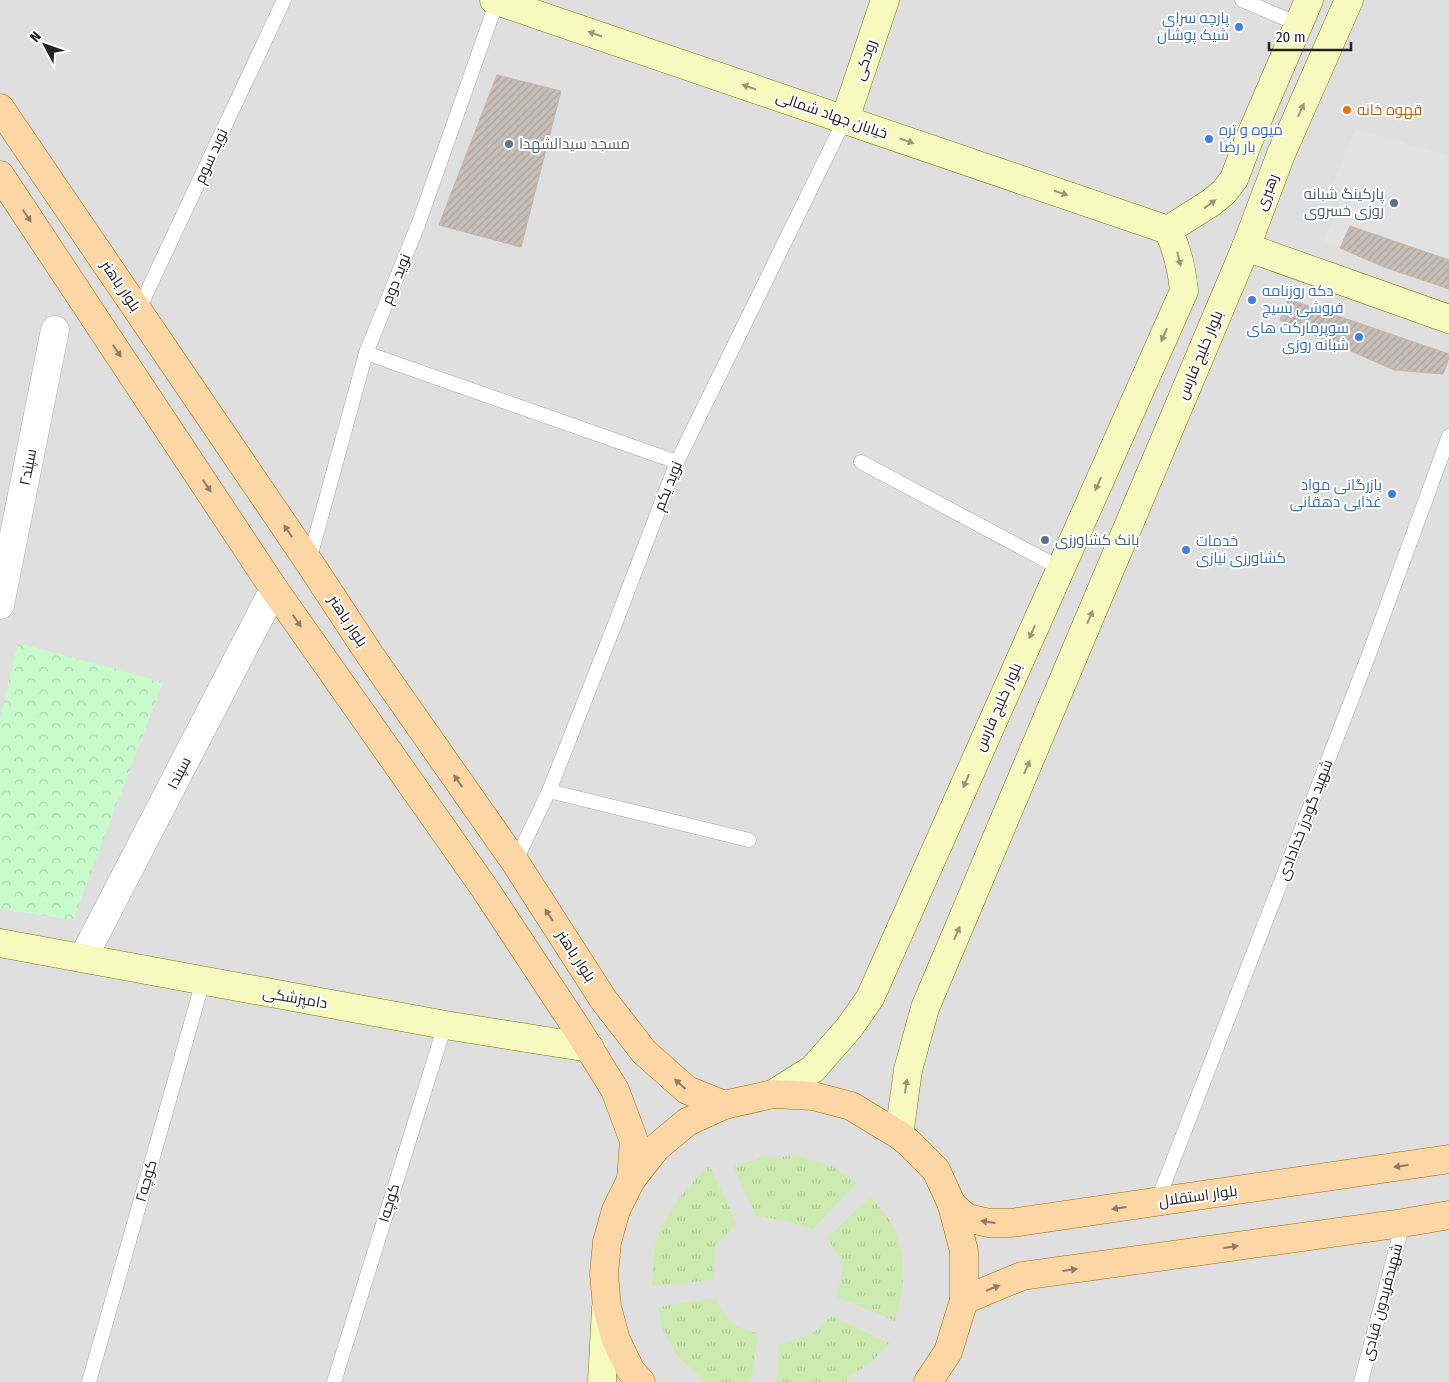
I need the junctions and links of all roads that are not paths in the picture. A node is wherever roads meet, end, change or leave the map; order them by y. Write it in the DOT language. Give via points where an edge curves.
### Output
graph roads {
  1 [pos="284,0"];
  2 [pos="496,0"];
  3 [pos="885,0"];
  4 [pos="1242,0"];
  5 [pos="1349,0"];
  6 [pos="1304,12"];
  7 [pos="0,108"];
  8 [pos="845,119"];
  9 [pos="1248,142"];
  10 [pos="1281,154"];
  11 [pos="0,175"];
  12 [pos="1168,230"];
  13 [pos="1246,247"];
  14 [pos="1222,302"];
  15 [pos="138,311"];
  16 [pos="1449,320"];
  17 [pos="55,330"];
  18 [pos="366,353"];
  19 [pos="1449,436"];
  20 [pos="677,462"];
  21 [pos="861,462"];
  22 [pos="309,562"];
  23 [pos="1060,568"];
  24 [pos="274,588"];
  25 [pos="0,605"];
  26 [pos="549,791"];
  27 [pos="749,840"];
  28 [pos="515,862"];
  29 [pos="0,943"];
  30 [pos="83,958"];
  31 [pos="202,981"];
  32 [pos="603,999"];
  33 [pos="573,1022"];
  34 [pos="445,1025"];
  35 [pos="590,1048"];
  36 [pos="773,1094"];
  37 [pos="724,1105"];
  38 [pos="899,1135"];
  39 [pos="1449,1159"];
  40 [pos="631,1180"];
  41 [pos="1157,1202"];
  42 [pos="952,1205"];
  43 [pos="1449,1215"];
  44 [pos="1403,1223"];
  45 [pos="964,1300"];
  46 [pos="607,1307"];
  47 [pos="636,1378"];
  48 [pos="89,1382"];
  49 [pos="334,1382"];
  50 [pos="602,1382"];
  51 [pos="928,1382"];
  52 [pos="1361,1382"];
  1 -- 15 [label="lane, نوید سوم"];
  8 -- 2 [label="main road, خیابان جهاد شمالی, one-way"];
  2 -- 18 [label="lane, نوید دوم" via="418,225"];
  3 -- 8 [label="main road, رودکی"];
  4 -- 6 [label="lane"];
  10 -- 5 [label="main road, رهبری, one-way"];
  6 -- 9 [label="main road"];
  7 -- 15 [label="main road, بلوار باهنر"];
  8 -- 12 [label="main road, خیابان جهاد شمالی, one-way"];
  8 -- 20 [label="lane, نوید یکم"];
  9 -- 10 [label="main road"];
  12 -- 9 [label="main road, one-way" via="1224,192 1234,179"];
  10 -- 13 [label="main road, رهبری"];
  11 -- 24 [label="main road, one-way"];
  12 -- 23 [label="main road, بلوار خلیج فارس, one-way" via="1176,249 1184,291"];
  13 -- 14 [label="main road, رهبری"];
  13 -- 16 [label="main road"];
  38 -- 14 [label="main road, بلوار خلیج فارس, one-way" via="908,1070 925,1008"];
  22 -- 15 [label="main road, بلوار باهنر, one-way"];
  17 -- 25 [label="street, سپند۲"];
  18 -- 20 [label="lane"];
  18 -- 22 [label="lane, نوید دوم"];
  19 -- 41 [label="lane, شهید گودرز خدادادی" via="1364,666"];
  20 -- 26 [label="lane, نوید یکم"];
  21 -- 23 [label="lane"];
  22 -- 24 [label="main road"];
  28 -- 22 [label="main road, بلوار باهنر, one-way"];
  23 -- 36 [label="main road, بلوار خلیج فارس, one-way" via="870,998 813,1069"];
  24 -- 30 [label="street, سپند۱"];
  24 -- 33 [label="main road, one-way" via="486,889"];
  26 -- 27 [label="lane"];
  26 -- 28 [label="lane, نوید یکم"];
  32 -- 28 [label="main road, بلوار باهنر, one-way"];
  29 -- 30 [label="main road, دامپزشکی"];
  30 -- 31 [label="main road, دامپزشکی"];
  31 -- 34 [label="main road, دامپزشکی"];
  31 -- 48 [label="lane, کوچه۲"];
  32 -- 33 [label="main road"];
  37 -- 32 [label="main road, بلوار باهنر, one-way" via="687,1090 644,1052"];
  33 -- 35 [label="main road"];
  34 -- 35 [label="main road, دامپزشکی"];
  34 -- 49 [label="lane, کوچه۱"];
  35 -- 40 [label="main road" via="615,1090 634,1141"];
  36 -- 37 [label="main road"];
  36 -- 38 [label="main road" via="813,1096 851,1106"];
  37 -- 40 [label="main road" via="687,1122 656,1148"];
  38 -- 42 [label="main road" via="936,1170"];
  39 -- 41 [label="main road, بلوار استقلال, one-way"];
  40 -- 46 [label="main road" via="616,1210 607,1242 604,1274"];
  41 -- 42 [label="main road, بلوار استقلال, one-way" via="1011,1223 967,1218"];
  42 -- 45 [label="main road" via="964,1251"];
  43 -- 44 [label="main road"];
  45 -- 44 [label="main road, one-way" via="1022,1276"];
  44 -- 52 [label="lane, شهیدفریدون قبادی"];
  45 -- 51 [label="main road" via="948,1352"];
  46 -- 47 [label="main road" via="616,1340"];
  46 -- 50 [label="main road"];
}
